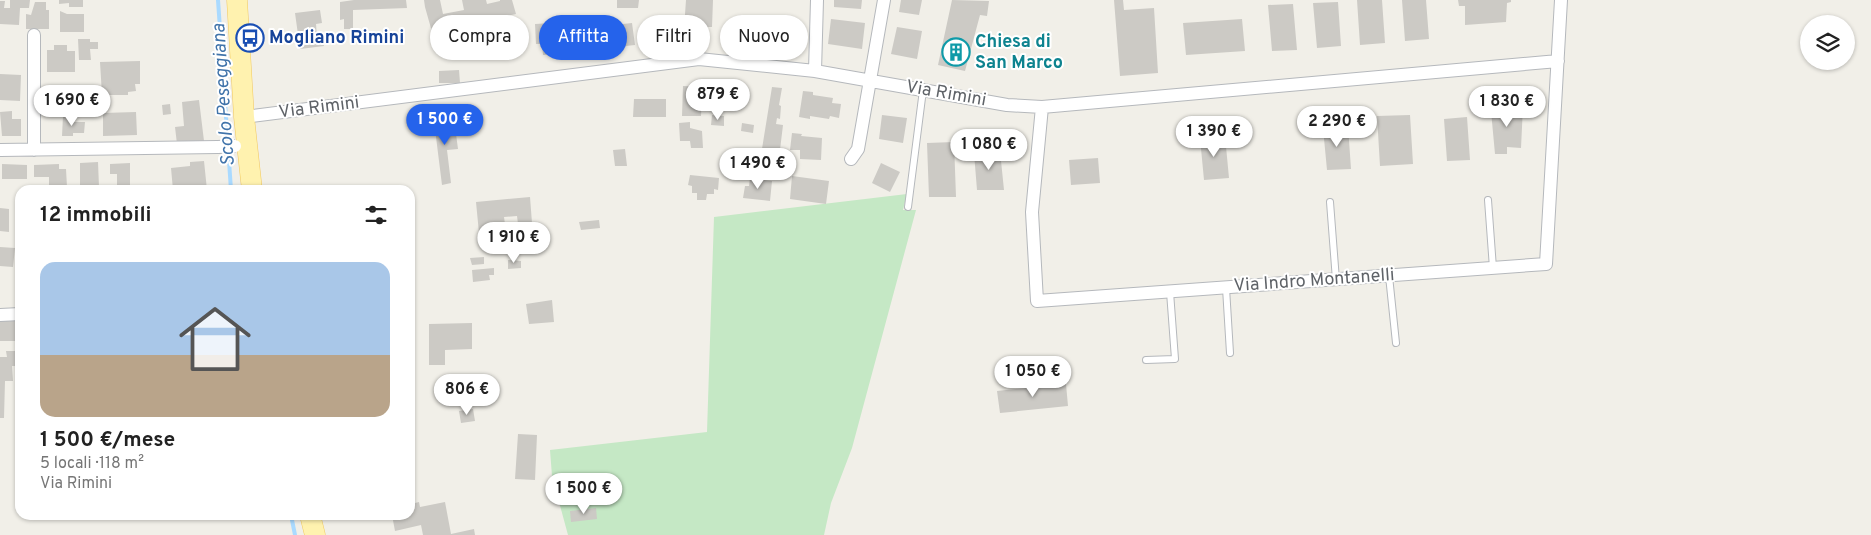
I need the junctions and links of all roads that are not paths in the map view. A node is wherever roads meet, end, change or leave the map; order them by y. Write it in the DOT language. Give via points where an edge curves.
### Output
graph roads {
  1 [pos="237,0"];
  2 [pos="817,0"];
  3 [pos="884,0"];
  4 [pos="1561,0"];
  5 [pos="34,35"];
  6 [pos="1558,61"];
  7 [pos="815,71"];
  8 [pos="870,81"];
  9 [pos="923,90"];
  10 [pos="1042,107"];
  11 [pos="244,117"];
  12 [pos="241,146"];
  13 [pos="0,150"];
  14 [pos="34,150"];
  15 [pos="851,159"];
  16 [pos="251,185"];
  17 [pos="1488,200"];
  18 [pos="1330,202"];
  19 [pos="908,207"];
  20 [pos="1493,268"];
  21 [pos="1390,276"];
  22 [pos="1336,280"];
  23 [pos="1226,288"];
  24 [pos="1170,292"];
  25 [pos="15,314"];
  26 [pos="0,315"];
  27 [pos="1396,343"];
  28 [pos="1230,353"];
  29 [pos="1146,360"];
  30 [pos="311,520"];
  31 [pos="314,535"];
  1 -- 11 [label="main road"];
  2 -- 7 [label="street"];
  3 -- 8 [label="street"];
  4 -- 6 [label="street"];
  5 -- 14 [label="street"];
  6 -- 10 [label="street, Via Rimini"];
  6 -- 20 [label="street, Via Indro Montanelli" via="1546,264"];
  7 -- 8 [label="street, Via Rimini"];
  7 -- 11 [label="street, Via Rimini" via="699,58"];
  8 -- 9 [label="street, Via Rimini"];
  8 -- 15 [label="street" via="858,149"];
  9 -- 10 [label="street, Via Rimini" via="1007,105"];
  9 -- 19 [label="lane"];
  10 -- 24 [label="street, Via Indro Montanelli" via="1032,212 1037,301"];
  11 -- 12 [label="main road"];
  12 -- 14 [label="street, bridge"];
  12 -- 16 [label="main road"];
  13 -- 14 [label="street"];
  17 -- 20 [label="lane"];
  18 -- 22 [label="lane"];
  20 -- 21 [label="street, Via Indro Montanelli"];
  21 -- 22 [label="street, Via Indro Montanelli"];
  21 -- 27 [label="lane"];
  22 -- 23 [label="street, Via Indro Montanelli"];
  23 -- 24 [label="street, Via Indro Montanelli"];
  23 -- 28 [label="lane"];
  24 -- 29 [label="lane" via="1175,359"];
  25 -- 26 [label="street"];
  30 -- 31 [label="main road"];
}
